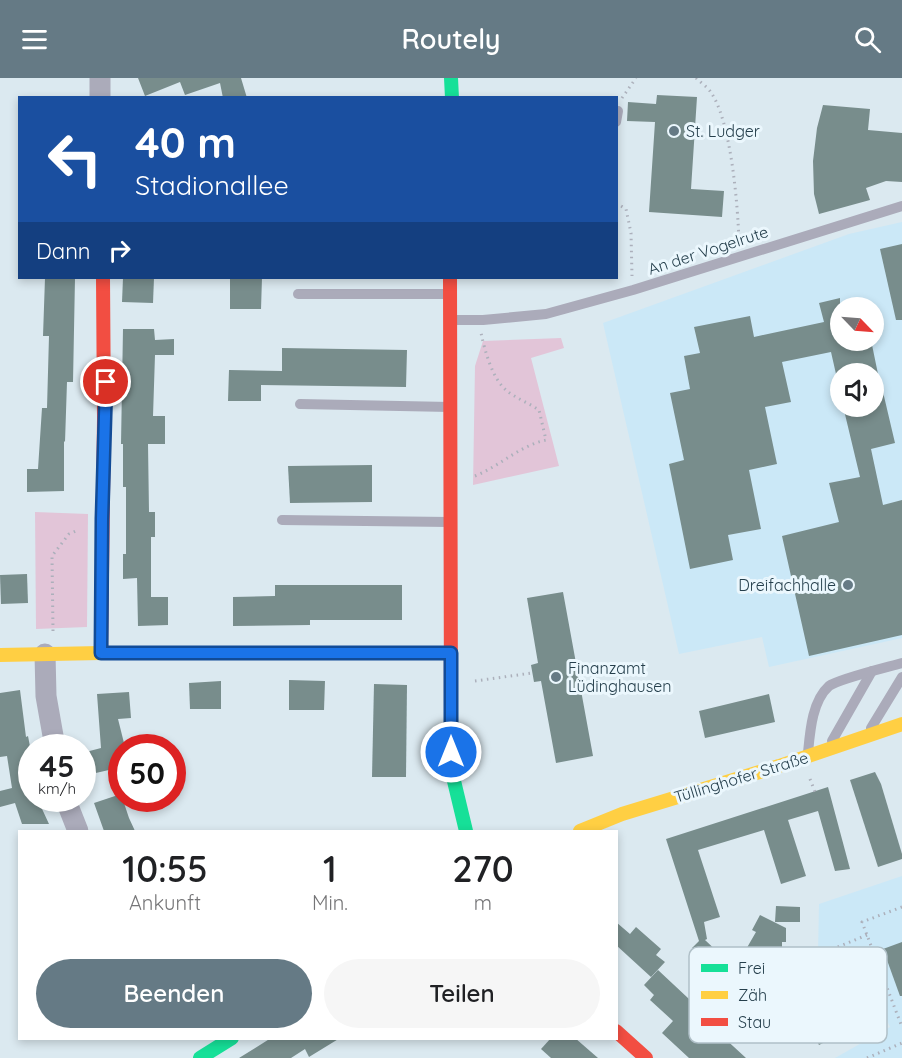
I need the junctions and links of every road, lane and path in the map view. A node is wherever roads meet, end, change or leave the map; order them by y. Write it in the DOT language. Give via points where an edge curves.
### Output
graph roads {
  1 [pos="100,78"];
  2 [pos="452,78"];
  3 [pos="636,78"];
  4 [pos="696,78"];
  5 [pos="100,96"];
  6 [pos="452,96"];
  7 [pos="618,111"];
  8 [pos="618,204"];
  9 [pos="902,206"];
  10 [pos="740,255"];
  11 [pos="103,279"];
  12 [pos="450,279"];
  13 [pos="633,290"];
  14 [pos="298,294"];
  15 [pos="450,294"];
  16 [pos="450,320"];
  17 [pos="478,320"];
  18 [pos="300,404"];
  19 [pos="450,407"];
  20 [pos="451,486"];
  21 [pos="102,519"];
  22 [pos="282,520"];
  23 [pos="451,522"];
  24 [pos="101,653"];
  25 [pos="451,653"];
  26 [pos="49,654"];
  27 [pos="0,655"];
  28 [pos="902,663"];
  29 [pos="872,671"];
  30 [pos="532,674"];
  31 [pos="902,677"];
  32 [pos="450,685"];
  33 [pos="902,724"];
  34 [pos="53,734"];
  35 [pos="867,736"];
  36 [pos="826,751"];
  37 [pos="807,756"];
  38 [pos="71,812"];
  39 [pos="78,830"];
  40 [pos="466,830"];
  41 [pos="582,830"];
  42 [pos="902,907"];
  43 [pos="867,935"];
  44 [pos="837,947"];
  45 [pos="872,947"];
  46 [pos="887,988"];
  47 [pos="902,1027"];
  48 [pos="618,1033"];
  49 [pos="227,1040"];
  50 [pos="902,1043"];
  51 [pos="203,1049"];
  52 [pos="646,1058"];
  53 [pos="867,1058"];
  1 -- 5 [label="street"];
  2 -- 6 [label="street"];
  3 -- 7 [label="path" via="623,93"];
  4 -- 10 [label="path" via="716,100 723,121 738,197"];
  8 -- 13 [label="path" via="626,209 631,233"];
  9 -- 10 [label="lane, An der Vogelrute"];
  10 -- 13 [label="lane, An der Vogelrute"];
  11 -- 21 [label="street" via="106,382"];
  12 -- 15 [label="street"];
  13 -- 17 [label="lane, An der Vogelrute" via="546,314"];
  14 -- 15 [label="lane"];
  15 -- 16 [label="street"];
  16 -- 17 [label="lane, An der Vogelrute"];
  16 -- 19 [label="street"];
  17 -- 20 [label="path" via="483,344 500,382 539,410 546,440 531,443 485,472"];
  18 -- 19 [label="lane"];
  19 -- 20 [label="street"];
  20 -- 23 [label="street"];
  21 -- 24 [label="street"];
  21 -- 26 [label="path" via="69,534 52,556"];
  22 -- 23 [label="lane"];
  23 -- 25 [label="street"];
  24 -- 25 [label="street"];
  24 -- 26 [label="street"];
  25 -- 32 [label="street"];
  26 -- 27 [label="street"];
  26 -- 34 [label="street" via="46,696"];
  28 -- 29 [label="lane"];
  29 -- 36 [label="lane"];
  29 -- 37 [label="lane" via="831,684 823,694"];
  30 -- 32 [label="path"];
  31 -- 35 [label="lane"];
  32 -- 40 [label="street" via="454,781"];
  33 -- 35 [label="street, Tüllinghofer Straße"];
  35 -- 36 [label="street, Tüllinghofer Straße"];
  36 -- 37 [label="street, Tüllinghofer Straße"];
  37 -- 41 [label="street, Tüllinghofer Straße"];
  38 -- 39 [label="street"];
  42 -- 43 [label="path" via="862,922"];
  43 -- 44 [label="path"];
  43 -- 45 [label="path"];
  46 -- 47 [label="path"];
  48 -- 52 [label="street"];
  49 -- 51 [label="street"];
  50 -- 53 [label="path"];
}
